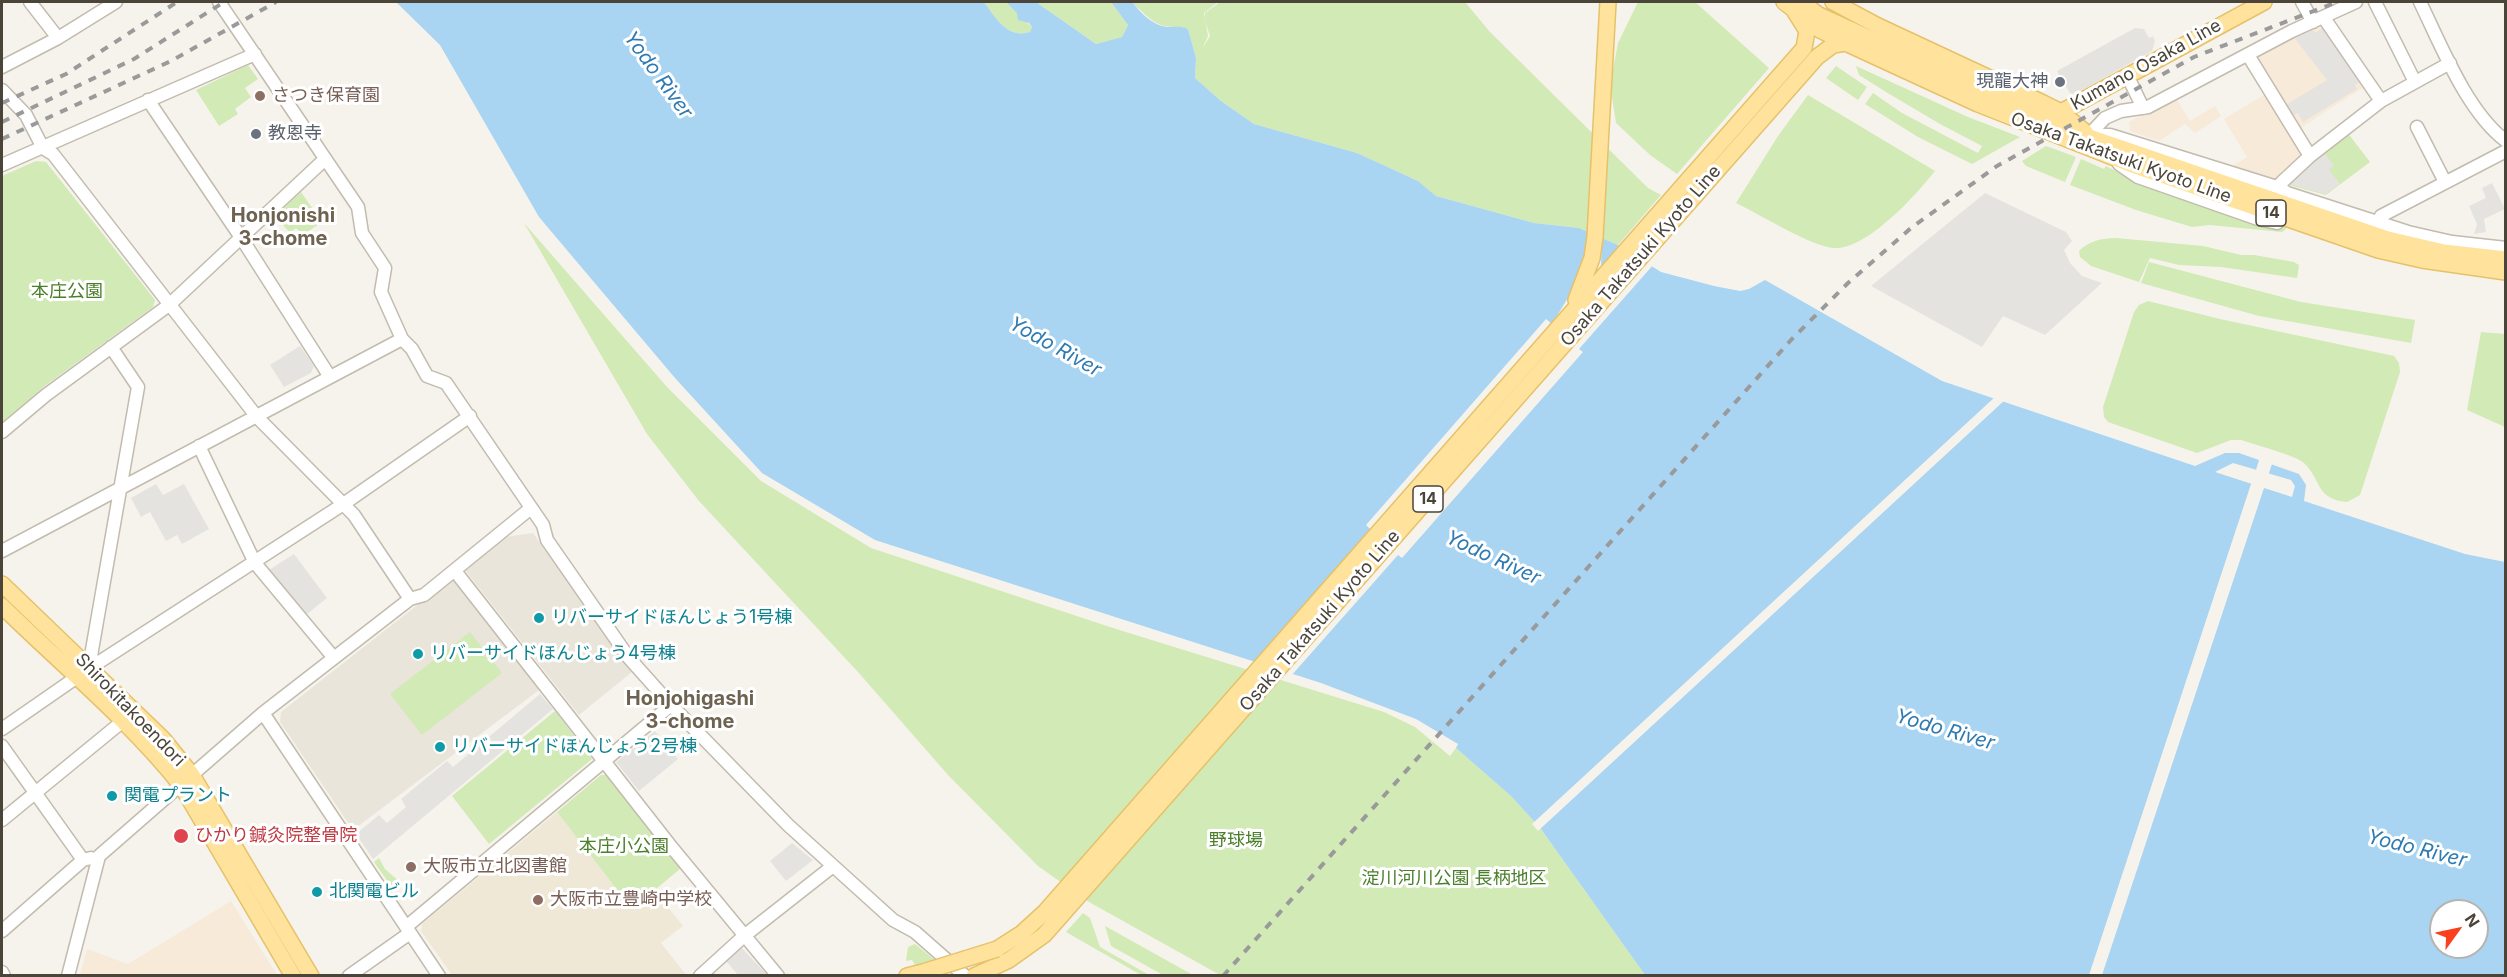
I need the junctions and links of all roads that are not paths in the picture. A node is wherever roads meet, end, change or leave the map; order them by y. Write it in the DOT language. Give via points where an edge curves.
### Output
graph roads {
  1 [pos="30,2"];
  2 [pos="116,2"];
  3 [pos="219,2"];
  4 [pos="1608,2"];
  5 [pos="1833,2"];
  6 [pos="2264,2"];
  7 [pos="2302,2"];
  8 [pos="2356,2"];
  9 [pos="2375,2"];
  10 [pos="2420,2"];
  11 [pos="1793,5"];
  12 [pos="2318,20"];
  13 [pos="1820,22"];
  14 [pos="58,38"];
  15 [pos="1846,43"];
  16 [pos="1810,52"];
  17 [pos="255,54"];
  18 [pos="2248,55"];
  19 [pos="2450,63"];
  20 [pos="2,68"];
  21 [pos="2127,75"];
  22 [pos="2415,82"];
  23 [pos="2,90"];
  24 [pos="148,100"];
  25 [pos="2381,101"];
  26 [pos="2143,108"];
  27 [pos="2061,112"];
  28 [pos="2417,127"];
  29 [pos="2089,135"];
  30 [pos="2505,141"];
  31 [pos="43,148"];
  32 [pos="2505,151"];
  33 [pos="2102,153"];
  34 [pos="2310,156"];
  35 [pos="324,160"];
  36 [pos="2,165"];
  37 [pos="2445,182"];
  38 [pos="2280,188"];
  39 [pos="2277,223"];
  40 [pos="2377,224"];
  41 [pos="242,238"];
  42 [pos="2505,248"];
  43 [pos="2505,260"];
  44 [pos="2505,272"];
  45 [pos="169,305"];
  46 [pos="1568,316"];
  47 [pos="402,339"];
  48 [pos="111,347"];
  49 [pos="330,377"];
  50 [pos="470,416"];
  51 [pos="257,417"];
  52 [pos="2,432"];
  53 [pos="199,446"];
  54 [pos="120,487"];
  55 [pos="342,505"];
  56 [pos="531,508"];
  57 [pos="2,551"];
  58 [pos="255,563"];
  59 [pos="455,571"];
  60 [pos="2,584"];
  61 [pos="410,599"];
  62 [pos="2,606"];
  63 [pos="334,658"];
  64 [pos="84,673"];
  65 [pos="671,705"];
  66 [pos="263,713"];
  67 [pos="123,721"];
  68 [pos="2,729"];
  69 [pos="2,746"];
  70 [pos="604,762"];
  71 [pos="187,780"];
  72 [pos="35,793"];
  73 [pos="2,820"];
  74 [pos="99,856"];
  75 [pos="83,860"];
  76 [pos="833,866"];
  77 [pos="408,930"];
  78 [pos="2,931"];
  79 [pos="744,936"];
  80 [pos="68,975"];
  81 [pos="293,975"];
  82 [pos="311,975"];
  83 [pos="349,975"];
  84 [pos="440,975"];
  85 [pos="700,975"];
  86 [pos="778,975"];
  87 [pos="907,975"];
  88 [pos="964,975"];
  89 [pos="974,975"];
  1 -- 14 [label="street"];
  2 -- 14 [label="street"];
  3 -- 17 [label="street"];
  4 -- 46 [label="main road, Osaka Takatsuki Kyoto Line / 14" via="1595,237 1584,282"];
  5 -- 27 [label="main road, Osaka Takatsuki Kyoto Line / 14"];
  6 -- 21 [label="main road, Kumano Osaka Line"];
  7 -- 12 [label="street"];
  8 -- 12 [label="street"];
  9 -- 22 [label="street"];
  10 -- 19 [label="street"];
  11 -- 13 [label="main road"];
  11 -- 16 [label="main road" via="1807,31"];
  12 -- 18 [label="street"];
  12 -- 25 [label="street"];
  13 -- 15 [label="main road"];
  13 -- 16 [label="main road"];
  13 -- 29 [label="main road, Osaka Takatsuki Kyoto Line / 14" via="2069,130"];
  14 -- 20 [label="street"];
  15 -- 16 [label="main road, Osaka Takatsuki Kyoto Line / 14"];
  15 -- 33 [label="main road, Osaka Takatsuki Kyoto Line / 14" via="1978,104"];
  16 -- 46 [label="main road, Osaka Takatsuki Kyoto Line / 14"];
  16 -- 89 [label="main road, Osaka Takatsuki Kyoto Line / 14" via="1038,940 1010,960"];
  17 -- 24 [label="street"];
  17 -- 35 [label="street"];
  18 -- 26 [label="street"];
  18 -- 34 [label="street"];
  19 -- 22 [label="street"];
  19 -- 30 [label="street" via="2475,108"];
  21 -- 26 [label="street"];
  21 -- 27 [label="main road, Kumano Osaka Line"];
  22 -- 25 [label="street"];
  23 -- 31 [label="street" via="26,115"];
  24 -- 31 [label="street"];
  24 -- 41 [label="street"];
  25 -- 34 [label="street"];
  26 -- 29 [label="street" via="2105,118"];
  27 -- 29 [label="main road, Osaka Takatsuki Kyoto Line / 14"];
  28 -- 37 [label="street"];
  29 -- 38 [label="street" via="2110,135"];
  29 -- 43 [label="main road, Osaka Takatsuki Kyoto Line / 14" via="2380,237 2444,252"];
  31 -- 36 [label="street"];
  31 -- 45 [label="street" via="52,154"];
  32 -- 37 [label="street"];
  33 -- 39 [label="street" via="2138,177"];
  33 -- 44 [label="main road, Osaka Takatsuki Kyoto Line / 14" via="2378,249"];
  34 -- 38 [label="street"];
  35 -- 41 [label="street"];
  35 -- 47 [label="street" via="358,207 362,233 386,268 381,292"];
  37 -- 40 [label="street" via="2381,216"];
  38 -- 40 [label="street"];
  40 -- 42 [label="street" via="2441,240"];
  41 -- 45 [label="street"];
  41 -- 49 [label="street"];
  45 -- 48 [label="street"];
  45 -- 51 [label="street"];
  46 -- 87 [label="main road, Osaka Takatsuki Kyoto Line / 14, bridge" via="1045,912 997,949"];
  47 -- 49 [label="street"];
  47 -- 50 [label="street" via="427,376 446,383"];
  48 -- 52 [label="street"];
  48 -- 54 [label="street" via="138,387"];
  49 -- 51 [label="street"];
  50 -- 55 [label="street"];
  50 -- 56 [label="street"];
  51 -- 53 [label="street"];
  51 -- 55 [label="street"];
  53 -- 54 [label="street"];
  53 -- 58 [label="street"];
  54 -- 57 [label="street"];
  54 -- 64 [label="street" via="92,650"];
  55 -- 58 [label="street"];
  55 -- 61 [label="street" via="354,515"];
  56 -- 59 [label="street"];
  56 -- 65 [label="street" via="543,525 547,540 629,658"];
  58 -- 63 [label="street"];
  58 -- 64 [label="street"];
  59 -- 61 [label="street" via="424,595"];
  59 -- 70 [label="street"];
  60 -- 64 [label="main road, Shirokitakoendori"];
  61 -- 63 [label="street"];
  62 -- 64 [label="main road, Shirokitakoendori"];
  63 -- 66 [label="street"];
  64 -- 67 [label="main road, Shirokitakoendori"];
  64 -- 68 [label="street"];
  64 -- 71 [label="main road, Shirokitakoendori" via="164,739"];
  65 -- 70 [label="street"];
  65 -- 76 [label="street"];
  66 -- 71 [label="street"];
  66 -- 77 [label="street"];
  67 -- 71 [label="main road, Shirokitakoendori"];
  67 -- 72 [label="street"];
  69 -- 72 [label="street"];
  70 -- 77 [label="street"];
  70 -- 79 [label="street"];
  71 -- 74 [label="street"];
  71 -- 81 [label="main road, Shirokitakoendori"];
  71 -- 82 [label="main road, Shirokitakoendori"];
  72 -- 73 [label="street"];
  72 -- 75 [label="street"];
  74 -- 75 [label="street"];
  74 -- 80 [label="street"];
  75 -- 78 [label="street"];
  76 -- 79 [label="street"];
  76 -- 88 [label="street" via="893,920 915,932"];
  77 -- 83 [label="street"];
  77 -- 84 [label="street"];
  79 -- 85 [label="street"];
  79 -- 86 [label="street"];
}
